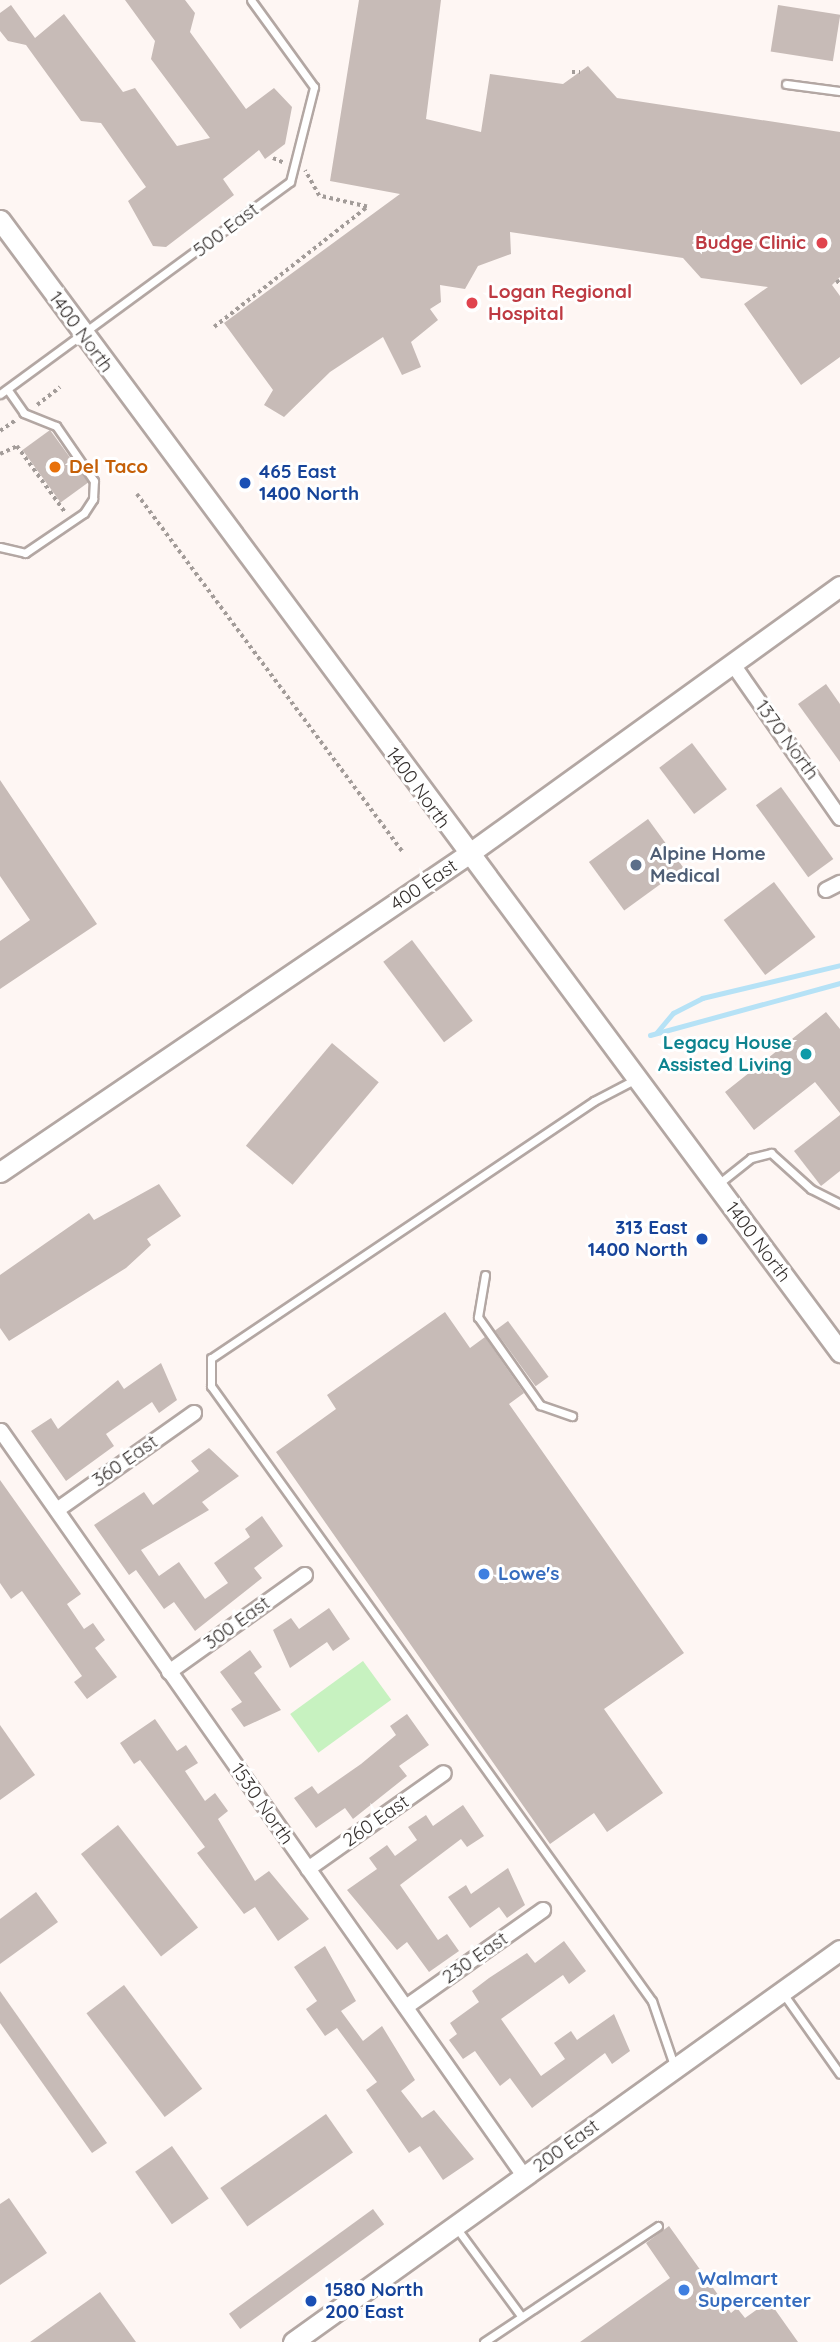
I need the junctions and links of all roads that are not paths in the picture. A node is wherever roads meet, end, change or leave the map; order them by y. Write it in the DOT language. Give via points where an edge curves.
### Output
graph roads {
  1 [pos="251,0"];
  2 [pos="786,84"];
  3 [pos="840,91"];
  4 [pos="0,220"];
  5 [pos="84,336"];
  6 [pos="4,392"];
  7 [pos="2,549"];
  8 [pos="840,586"];
  9 [pos="732,663"];
  10 [pos="840,818"];
  11 [pos="467,855"];
  12 [pos="840,883"];
  13 [pos="826,890"];
  14 [pos="636,1079"];
  15 [pos="0,1172"];
  16 [pos="716,1186"];
  17 [pos="840,1204"];
  18 [pos="485,1275"];
  19 [pos="840,1352"];
  20 [pos="194,1413"];
  21 [pos="572,1416"];
  22 [pos="1,1431"];
  23 [pos="57,1510"];
  24 [pos="305,1575"];
  25 [pos="169,1672"];
  26 [pos="444,1773"];
  27 [pos="308,1869"];
  28 [pos="543,1910"];
  29 [pos="840,1950"];
  30 [pos="782,1992"];
  31 [pos="406,2007"];
  32 [pos="675,2068"];
  33 [pos="840,2074"];
  34 [pos="524,2176"];
  35 [pos="455,2226"];
  36 [pos="658,2226"];
  37 [pos="521,2316"];
  38 [pos="293,2342"];
  39 [pos="484,2342"];
  1 -- 5 [label="lane, 500 East" via="314,87 290,182"];
  2 -- 3 [label="lane"];
  4 -- 5 [label="main road, 1400 North"];
  5 -- 6 [label="lane, 500 East"];
  5 -- 11 [label="main road, 1400 North"];
  6 -- 7 [label="lane" via="24,414 56,426 94,481 93,499 84,513 25,553"];
  8 -- 9 [label="main road, 400 East"];
  9 -- 10 [label="street, 1370 North"];
  9 -- 11 [label="main road, 400 East"];
  11 -- 14 [label="main road, 1400 North"];
  11 -- 15 [label="main road, 400 East"];
  12 -- 13 [label="street"];
  14 -- 16 [label="main road, 1400 North"];
  14 -- 32 [label="lane" via="594,1101 211,1359 211,1386 652,2001"];
  16 -- 17 [label="lane" via="751,1158 771,1153 811,1189"];
  16 -- 19 [label="main road, 1400 North"];
  18 -- 21 [label="lane" via="478,1317 540,1405"];
  20 -- 23 [label="street, 360 East"];
  22 -- 23 [label="street, 1530 North"];
  23 -- 25 [label="street, 1530 North"];
  24 -- 25 [label="street, 300 East"];
  25 -- 27 [label="street, 1530 North"];
  26 -- 27 [label="street, 260 East"];
  27 -- 31 [label="street, 1530 North"];
  28 -- 31 [label="street, 230 East"];
  29 -- 30 [label="main road, 200 East"];
  30 -- 32 [label="main road, 200 East"];
  30 -- 33 [label="lane"];
  31 -- 34 [label="street, 1530 North"];
  32 -- 34 [label="main road, 200 East"];
  34 -- 35 [label="main road, 200 East"];
  35 -- 37 [label="lane"];
  35 -- 38 [label="main road, 200 East"];
  36 -- 37 [label="lane"];
  37 -- 39 [label="lane"];
}
